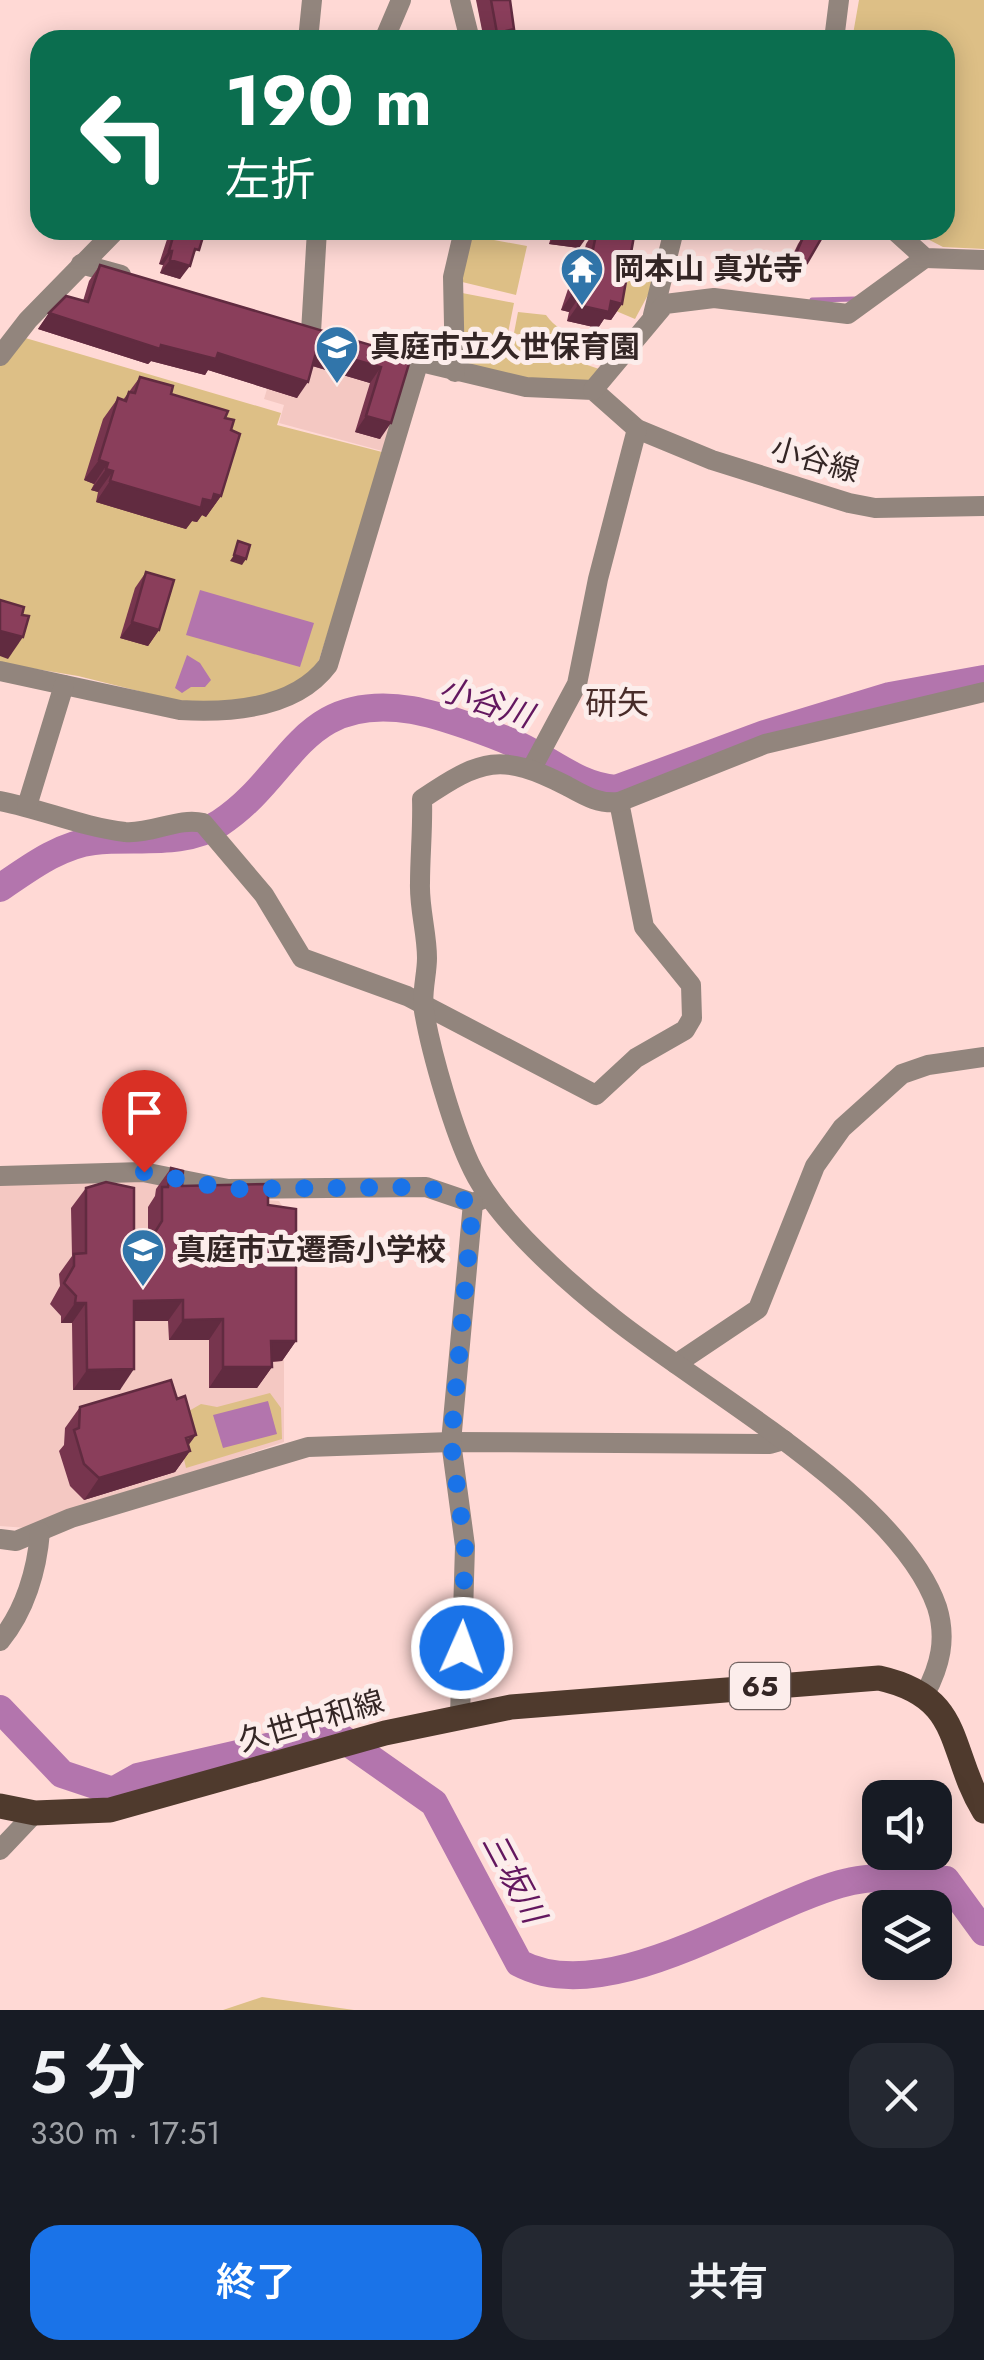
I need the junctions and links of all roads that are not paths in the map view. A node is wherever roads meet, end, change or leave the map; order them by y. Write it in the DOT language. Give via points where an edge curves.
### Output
graph roads {
  1 [pos="312,0"];
  2 [pos="401,0"];
  3 [pos="460,0"];
  4 [pos="839,0"];
  5 [pos="309,30"];
  6 [pos="388,30"];
  7 [pos="468,30"];
  8 [pos="835,30"];
  9 [pos="105,240"];
  10 [pos="316,240"];
  11 [pos="462,240"];
  12 [pos="672,240"];
  13 [pos="905,240"];
  14 [pos="925,258"];
  15 [pos="984,260"];
  16 [pos="80,264"];
  17 [pos="146,282"];
  18 [pos="652,318"];
  19 [pos="311,332"];
  20 [pos="364,348"];
  21 [pos="0,356"];
  22 [pos="418,364"];
  23 [pos="455,372"];
  24 [pos="593,390"];
  25 [pos="637,429"];
  26 [pos="984,506"];
  27 [pos="0,671"];
  28 [pos="64,685"];
  29 [pos="984,692"];
  30 [pos="532,768"];
  31 [pos="0,801"];
  32 [pos="619,802"];
  33 [pos="27,806"];
  34 [pos="424,1008"];
  35 [pos="984,1057"];
  36 [pos="0,1176"];
  37 [pos="482,1199"];
  38 [pos="676,1364"];
  39 [pos="784,1440"];
  40 [pos="451,1442"];
  41 [pos="40,1532"];
  42 [pos="0,1539"];
  43 [pos="0,1641"];
  44 [pos="925,1694"];
  45 [pos="460,1716"];
  46 [pos="0,1806"];
  47 [pos="984,1811"];
  48 [pos="35,1814"];
  49 [pos="0,1850"];
  1 -- 5 [label="street"];
  2 -- 6 [label="street"];
  3 -- 7 [label="street"];
  4 -- 8 [label="street"];
  9 -- 16 [label="street"];
  10 -- 19 [label="street"];
  11 -- 23 [label="street" via="453,277"];
  12 -- 18 [label="street"];
  13 -- 14 [label="street"];
  14 -- 15 [label="street"];
  14 -- 18 [label="street" via="848,314 714,298 664,304"];
  16 -- 17 [label="street"];
  16 -- 21 [label="street"];
  18 -- 24 [label="street"];
  20 -- 22 [label="street"];
  22 -- 23 [label="street"];
  22 -- 28 [label="street" via="328,665 313,686 290,697 207,712"];
  23 -- 24 [label="street" via="526,387"];
  24 -- 25 [label="street, 小谷線"];
  25 -- 26 [label="street, 小谷線" via="849,503"];
  25 -- 30 [label="street" via="577,684"];
  27 -- 28 [label="street"];
  28 -- 33 [label="street"];
  29 -- 32 [label="street" via="765,744"];
  30 -- 32 [label="street" via="600,804"];
  30 -- 34 [label="street" via="496,761 474,766 422,800"];
  31 -- 33 [label="street"];
  32 -- 34 [label="street" via="644,927 691,984 692,1018 685,1030 636,1058 596,1095"];
  33 -- 34 [label="street" via="129,832 204,823 264,895 302,958"];
  34 -- 37 [label="street"];
  35 -- 38 [label="street" via="902,1074 842,1128 814,1166 758,1308"];
  36 -- 37 [label="street" via="144,1172 228,1189 426,1187"];
  37 -- 38 [label="street" via="611,1317"];
  37 -- 40 [label="street"];
  38 -- 39 [label="street"];
  39 -- 40 [label="street"];
  39 -- 44 [label="street" via="843,1488 924,1580 942,1635 938,1671"];
  40 -- 41 [label="street" via="308,1447"];
  40 -- 45 [label="street" via="465,1546"];
  41 -- 42 [label="street"];
  41 -- 43 [label="street" via="24,1603"];
  44 -- 45 [label="main road, 久世中和線 / 65" via="879,1678"];
  44 -- 47 [label="main road" via="953,1730"];
  45 -- 48 [label="main road, 久世中和線 / 65" via="110,1810"];
  46 -- 48 [label="main road, 久世中和線 / 65"];
  48 -- 49 [label="street"];
}
